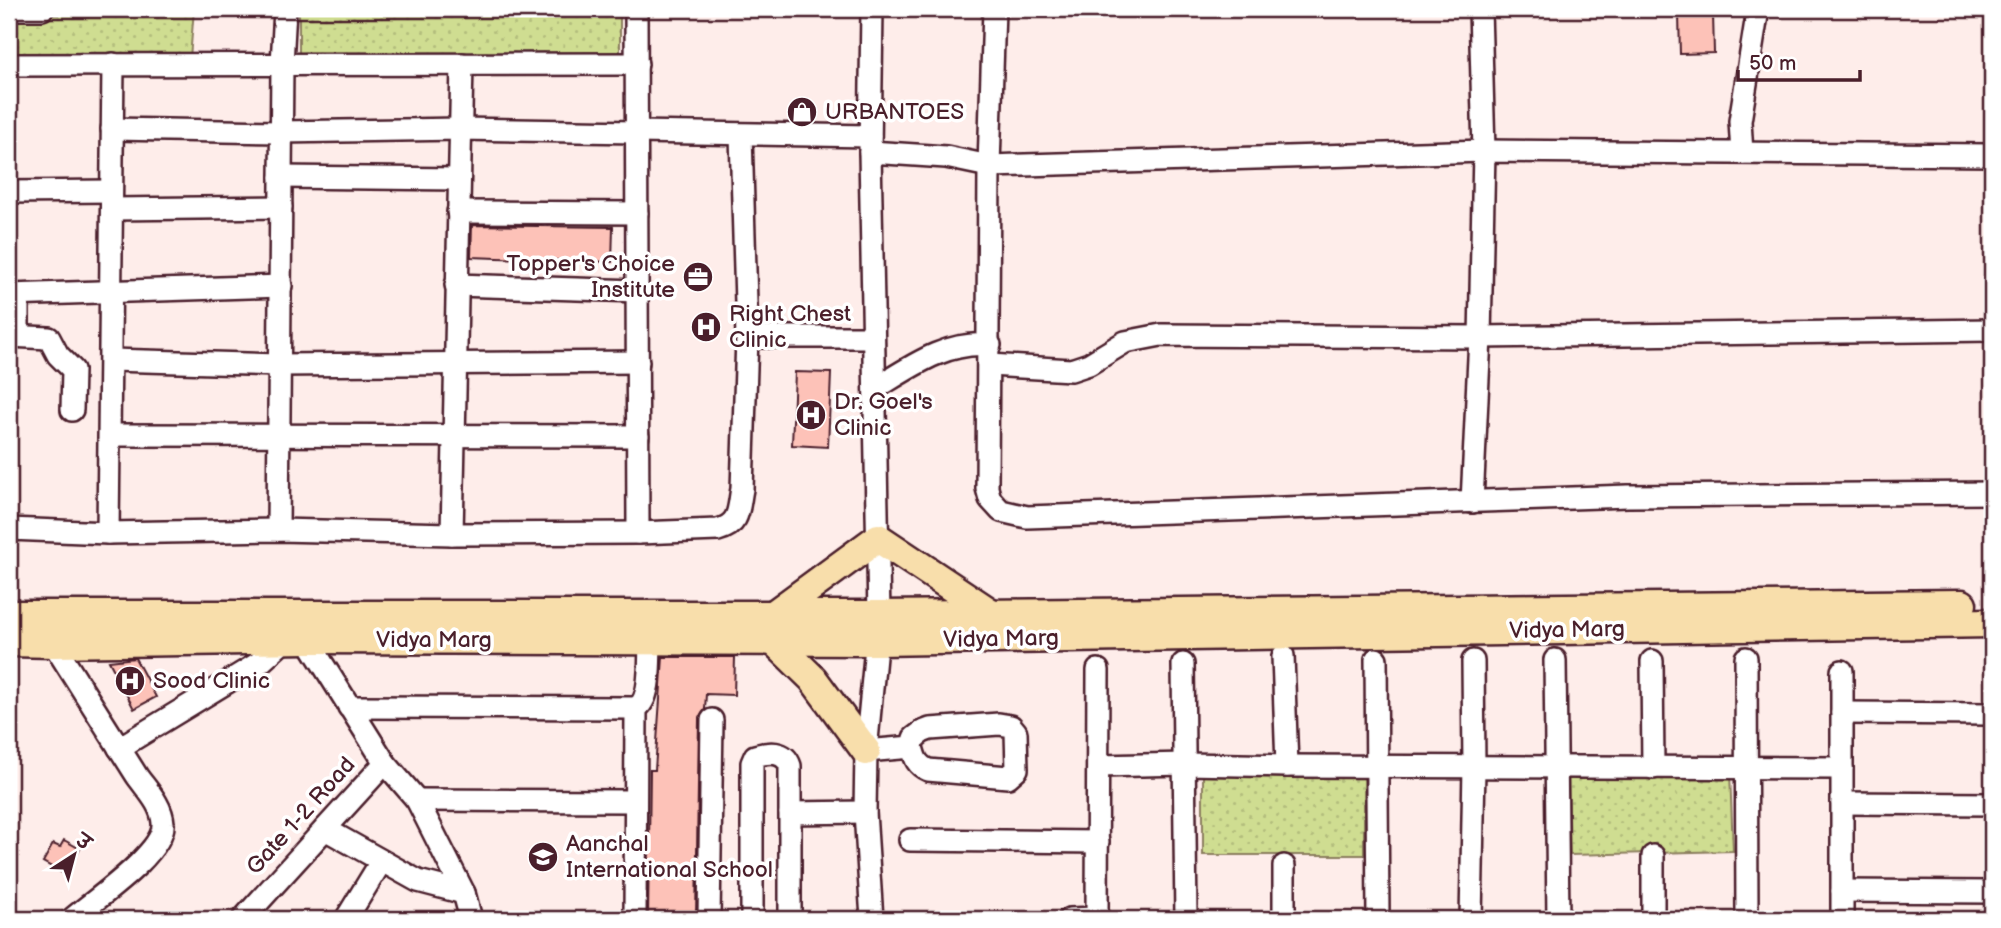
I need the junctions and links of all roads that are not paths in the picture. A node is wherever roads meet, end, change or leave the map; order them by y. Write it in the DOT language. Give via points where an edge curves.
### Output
graph roads {
  1 [pos="9,9"];
  2 [pos="42,9"];
  3 [pos="285,9"];
  4 [pos="636,9"];
  5 [pos="872,9"];
  6 [pos="994,9"];
  7 [pos="1480,9"];
  8 [pos="1758,9"];
  9 [pos="113,64"];
  10 [pos="282,64"];
  11 [pos="462,64"];
  12 [pos="637,64"];
  13 [pos="9,65"];
  14 [pos="112,129"];
  15 [pos="460,129"];
  16 [pos="281,132"];
  17 [pos="637,134"];
  18 [pos="741,135"];
  19 [pos="870,144"];
  20 [pos="1484,151"];
  21 [pos="1742,153"];
  22 [pos="1992,155"];
  23 [pos="989,166"];
  24 [pos="281,177"];
  25 [pos="458,179"];
  26 [pos="9,192"];
  27 [pos="111,200"];
  28 [pos="281,206"];
  29 [pos="458,212"];
  30 [pos="637,213"];
  31 [pos="456,285"];
  32 [pos="281,286"];
  33 [pos="638,291"];
  34 [pos="111,293"];
  35 [pos="14,295"];
  36 [pos="1992,330"];
  37 [pos="14,336"];
  38 [pos="747,337"];
  39 [pos="873,337"];
  40 [pos="1480,337"];
  41 [pos="990,355"];
  42 [pos="111,360"];
  43 [pos="456,362"];
  44 [pos="638,362"];
  45 [pos="278,365"];
  46 [pos="876,388"];
  47 [pos="72,410"];
  48 [pos="110,435"];
  49 [pos="280,435"];
  50 [pos="454,436"];
  51 [pos="638,436"];
  52 [pos="1992,493"];
  53 [pos="1472,502"];
  54 [pos="9,529"];
  55 [pos="278,530"];
  56 [pos="108,533"];
  57 [pos="639,533"];
  58 [pos="452,534"];
  59 [pos="878,538"];
  60 [pos="1992,604"];
  61 [pos="992,614"];
  62 [pos="9,615"];
  63 [pos="1992,623"];
  64 [pos="773,628"];
  65 [pos="878,628"];
  66 [pos="296,640"];
  67 [pos="650,640"];
  68 [pos="9,642"];
  69 [pos="53,643"];
  70 [pos="1283,656"];
  71 [pos="1746,658"];
  72 [pos="1376,659"];
  73 [pos="1555,660"];
  74 [pos="1473,661"];
  75 [pos="1652,661"];
  76 [pos="1182,664"];
  77 [pos="1098,670"];
  78 [pos="1842,671"];
  79 [pos="349,707"];
  80 [pos="636,708"];
  81 [pos="1842,713"];
  82 [pos="1992,714"];
  83 [pos="712,720"];
  84 [pos="912,747"];
  85 [pos="119,748"];
  86 [pos="866,751"];
  87 [pos="385,763"];
  88 [pos="1185,764"];
  89 [pos="1099,766"];
  90 [pos="1287,766"];
  91 [pos="1378,767"];
  92 [pos="1474,767"];
  93 [pos="1557,768"];
  94 [pos="1653,768"];
  95 [pos="1747,768"];
  96 [pos="1842,768"];
  97 [pos="418,800"];
  98 [pos="635,801"];
  99 [pos="1842,803"];
  100 [pos="1992,804"];
  101 [pos="865,812"];
  102 [pos="790,813"];
  103 [pos="325,830"];
  104 [pos="910,840"];
  105 [pos="1098,842"];
  106 [pos="1653,856"];
  107 [pos="381,862"];
  108 [pos="1284,866"];
  109 [pos="1842,891"];
  110 [pos="1992,892"];
  111 [pos="464,893"];
  112 [pos="72,919"];
  113 [pos="243,919"];
  114 [pos="346,919"];
  115 [pos="471,919"];
  116 [pos="635,919"];
  117 [pos="709,919"];
  118 [pos="752,919"];
  119 [pos="790,919"];
  120 [pos="873,919"];
  121 [pos="1069,919"];
  122 [pos="1097,919"];
  123 [pos="1186,919"];
  124 [pos="1284,919"];
  125 [pos="1378,919"];
  126 [pos="1471,919"];
  127 [pos="1558,919"];
  128 [pos="1653,919"];
  129 [pos="1746,919"];
  130 [pos="1842,919"];
  1 -- 2 [label="street"];
  3 -- 10 [label="street"];
  4 -- 12 [label="street"];
  5 -- 19 [label="street"];
  6 -- 23 [label="street"];
  7 -- 20 [label="street"];
  8 -- 21 [label="street" via="1740,121"];
  9 -- 10 [label="street"];
  9 -- 13 [label="street"];
  9 -- 14 [label="street"];
  10 -- 11 [label="street"];
  10 -- 16 [label="street"];
  11 -- 12 [label="street"];
  11 -- 15 [label="street"];
  12 -- 17 [label="street"];
  14 -- 16 [label="street"];
  14 -- 27 [label="street"];
  15 -- 16 [label="street"];
  15 -- 17 [label="street"];
  15 -- 25 [label="street"];
  16 -- 24 [label="street"];
  17 -- 18 [label="street"];
  17 -- 30 [label="street"];
  18 -- 19 [label="street"];
  18 -- 38 [label="street"];
  19 -- 23 [label="street"];
  19 -- 39 [label="street"];
  20 -- 21 [label="street"];
  20 -- 23 [label="street"];
  20 -- 40 [label="street"];
  21 -- 22 [label="street"];
  23 -- 41 [label="street"];
  24 -- 25 [label="street"];
  24 -- 28 [label="street"];
  25 -- 29 [label="street"];
  26 -- 27 [label="street"];
  27 -- 28 [label="street"];
  27 -- 34 [label="street"];
  28 -- 32 [label="street"];
  29 -- 30 [label="street"];
  29 -- 31 [label="street"];
  30 -- 33 [label="street"];
  31 -- 33 [label="street"];
  31 -- 43 [label="street"];
  32 -- 34 [label="street"];
  32 -- 45 [label="street"];
  33 -- 44 [label="street"];
  34 -- 35 [label="street"];
  34 -- 42 [label="street"];
  35 -- 37 [label="street"];
  36 -- 40 [label="street"];
  37 -- 47 [label="street" via="49,338 73,370"];
  38 -- 39 [label="street"];
  38 -- 57 [label="street" via="742,489 735,521 718,530"];
  39 -- 46 [label="street"];
  40 -- 41 [label="street" via="1161,335 1125,342 1071,370"];
  40 -- 53 [label="street"];
  41 -- 46 [label="street" via="974,344 942,351"];
  41 -- 53 [label="street" via="987,488 994,505 1014,515"];
  42 -- 45 [label="street"];
  42 -- 48 [label="street"];
  43 -- 44 [label="street"];
  43 -- 45 [label="street"];
  43 -- 50 [label="street"];
  44 -- 51 [label="street"];
  45 -- 49 [label="street"];
  46 -- 59 [label="street"];
  48 -- 49 [label="street"];
  48 -- 56 [label="street"];
  49 -- 50 [label="street"];
  49 -- 55 [label="street"];
  50 -- 51 [label="street"];
  50 -- 58 [label="street"];
  51 -- 57 [label="street"];
  52 -- 53 [label="street"];
  54 -- 56 [label="street"];
  55 -- 56 [label="street"];
  55 -- 58 [label="street"];
  57 -- 58 [label="street"];
  59 -- 61 [label="main road"];
  59 -- 64 [label="main road"];
  59 -- 65 [label="street"];
  60 -- 61 [label="main road, Vidya Marg"];
  61 -- 65 [label="main road, Vidya Marg"];
  62 -- 64 [label="main road, Vidya Marg"];
  63 -- 65 [label="main road, Vidya Marg"];
  64 -- 65 [label="main road, Vidya Marg"];
  64 -- 67 [label="main road, Vidya Marg"];
  64 -- 86 [label="main road"];
  65 -- 86 [label="street"];
  66 -- 67 [label="main road, Vidya Marg"];
  66 -- 69 [label="main road, Vidya Marg"];
  66 -- 79 [label="street, Gate 1-2 Road"];
  66 -- 85 [label="street"];
  67 -- 80 [label="street" via="646,696"];
  68 -- 69 [label="main road, Vidya Marg"];
  69 -- 85 [label="street"];
  70 -- 90 [label="street"];
  71 -- 95 [label="street"];
  72 -- 91 [label="street"];
  73 -- 93 [label="street"];
  74 -- 92 [label="street"];
  75 -- 94 [label="street"];
  76 -- 88 [label="street"];
  77 -- 89 [label="street"];
  78 -- 81 [label="street"];
  79 -- 80 [label="street"];
  79 -- 87 [label="street, Gate 1-2 Road"];
  80 -- 98 [label="street"];
  81 -- 82 [label="street"];
  81 -- 96 [label="street"];
  83 -- 117 [label="street"];
  84 -- 84 [label="street" via="914,738 930,729 1011,726 1016,732 1017,769 1008,777 928,769 916,761"];
  84 -- 86 [label="street"];
  85 -- 112 [label="street" via="162,814 164,827 145,859"];
  86 -- 101 [label="street"];
  87 -- 97 [label="street"];
  87 -- 103 [label="street, Gate 1-2 Road"];
  88 -- 89 [label="street"];
  88 -- 90 [label="street"];
  88 -- 123 [label="street"];
  89 -- 105 [label="street"];
  90 -- 91 [label="street"];
  91 -- 92 [label="street"];
  91 -- 125 [label="street"];
  92 -- 93 [label="street"];
  92 -- 126 [label="street"];
  93 -- 94 [label="street"];
  93 -- 127 [label="street"];
  94 -- 95 [label="street"];
  95 -- 96 [label="street"];
  95 -- 129 [label="street"];
  96 -- 99 [label="street"];
  97 -- 98 [label="street"];
  97 -- 111 [label="street"];
  98 -- 116 [label="street"];
  99 -- 100 [label="street"];
  99 -- 109 [label="street"];
  101 -- 102 [label="street"];
  101 -- 120 [label="street"];
  102 -- 118 [label="street" via="789,761 776,753 755,756"];
  102 -- 119 [label="street"];
  103 -- 107 [label="street"];
  103 -- 113 [label="street, Gate 1-2 Road"];
  104 -- 105 [label="street"];
  105 -- 122 [label="street"];
  106 -- 128 [label="street"];
  107 -- 111 [label="street" via="418,881"];
  107 -- 114 [label="street"];
  108 -- 124 [label="street"];
  109 -- 110 [label="street"];
  109 -- 130 [label="street"];
  111 -- 115 [label="street"];
  121 -- 122 [label="street"];
}
